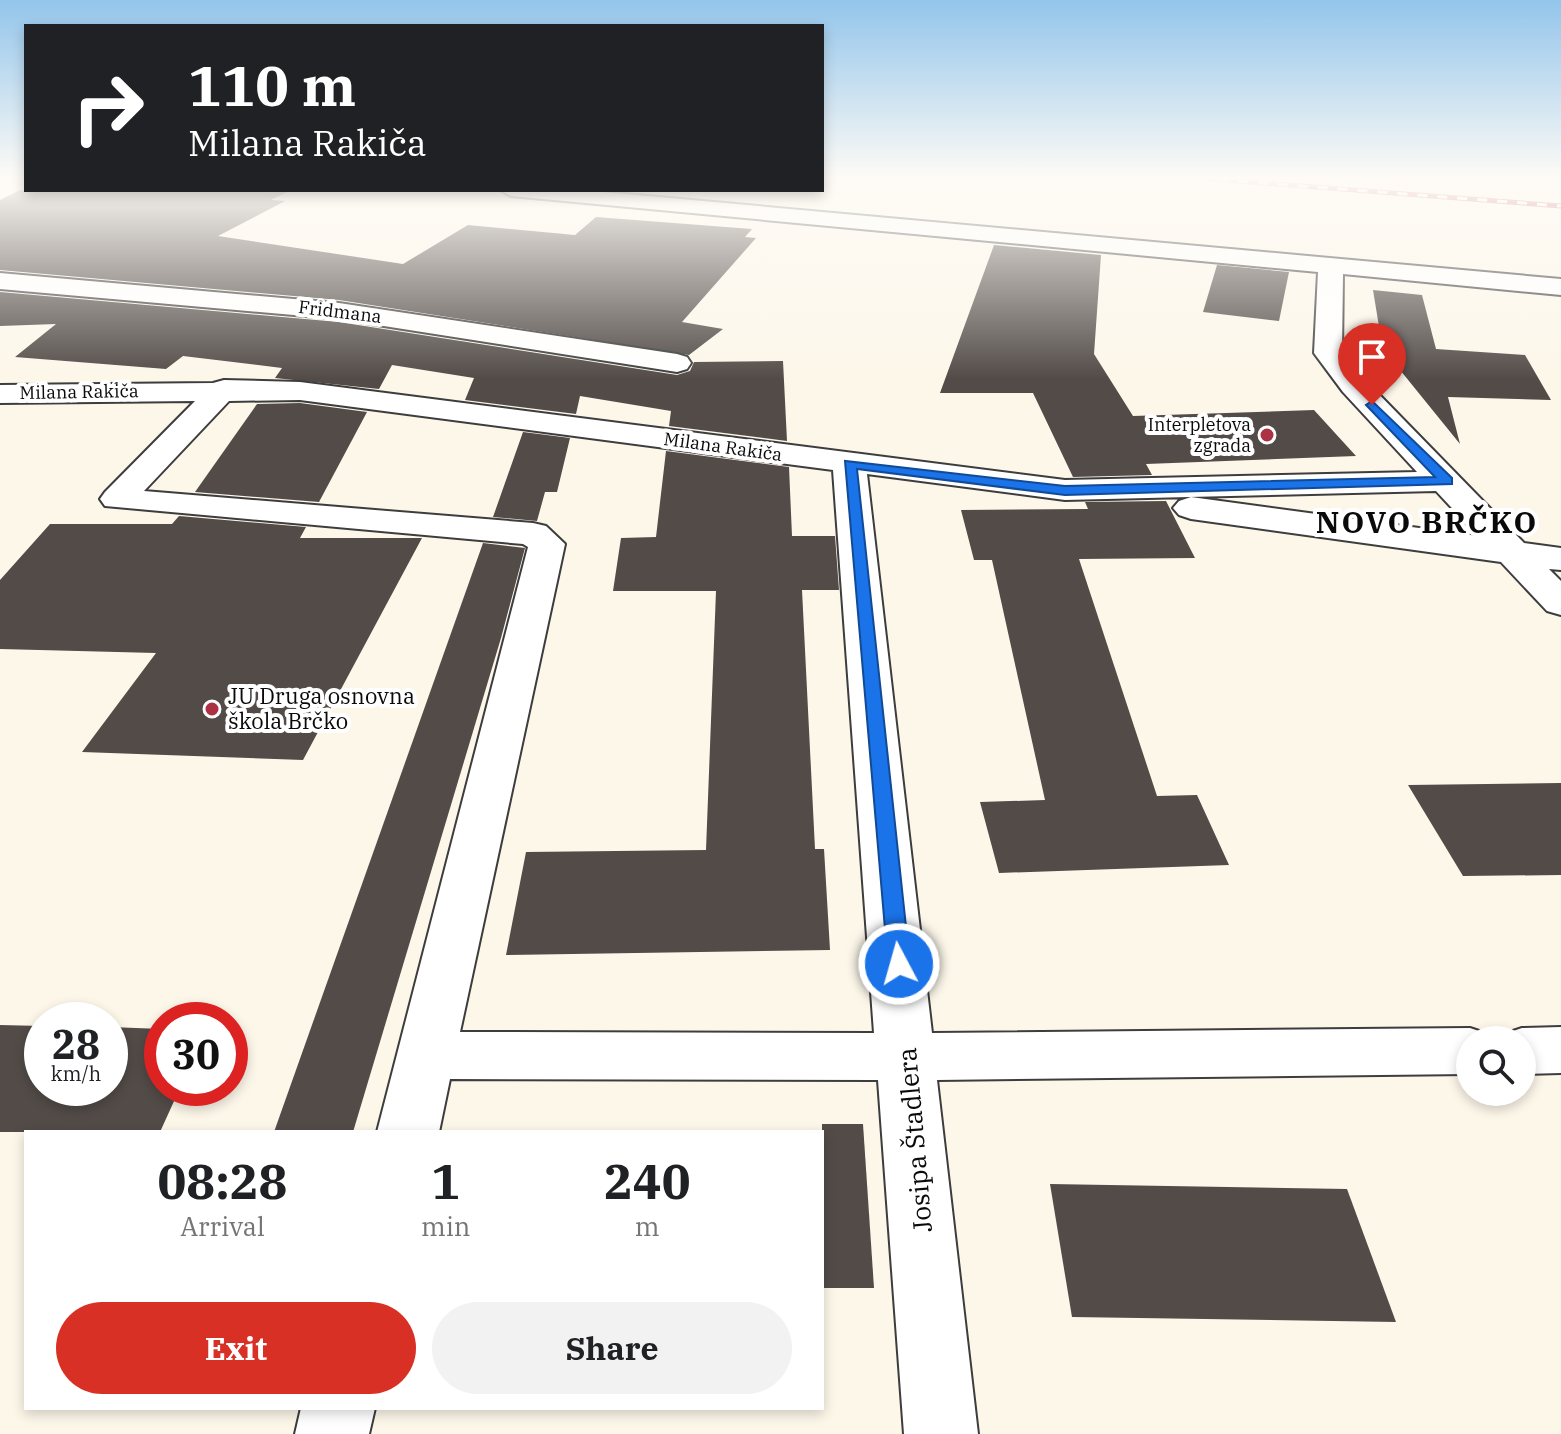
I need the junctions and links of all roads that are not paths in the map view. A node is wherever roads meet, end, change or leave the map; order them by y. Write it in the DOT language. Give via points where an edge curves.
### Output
graph roads {
  1 [pos="1104,245"];
  2 [pos="1331,266"];
  3 [pos="0,281"];
  4 [pos="1561,287"];
  5 [pos="677,363"];
  6 [pos="224,389"];
  7 [pos="0,394"];
  8 [pos="849,464"];
  9 [pos="1447,481"];
  10 [pos="1065,490"];
  11 [pos="1516,555"];
  12 [pos="1561,559"];
  13 [pos="1561,603"];
  14 [pos="1561,1050"];
  15 [pos="1456,1051"];
  16 [pos="1536,1051"];
  17 [pos="427,1055"];
  18 [pos="908,1057"];
  19 [pos="408,1130"];
  20 [pos="338,1410"];
  21 [pos="332,1434"];
  22 [pos="941,1434"];
  1 -- 2 [label="street"];
  2 -- 4 [label="street"];
  2 -- 9 [label="street" via="1328,353"];
  3 -- 5 [label="street, Fridmana" via="339,311"];
  6 -- 7 [label="street, Milana Rakiča"];
  6 -- 8 [label="street, Milana Rakiča" via="300,391"];
  6 -- 17 [label="street" via="117,499 533,534 547,544"];
  8 -- 10 [label="street, Milana Rakiča"];
  8 -- 18 [label="street, Josipa Štadlera"];
  9 -- 10 [label="street, Milana Rakiča"];
  9 -- 11 [label="street"];
  10 -- 11 [label="street"];
  11 -- 12 [label="street"];
  11 -- 13 [label="street"];
  14 -- 16 [label="street"];
  15 -- 18 [label="street"];
  17 -- 18 [label="street"];
  17 -- 19 [label="street"];
  18 -- 22 [label="street, Josipa Štadlera"];
  20 -- 21 [label="street"];
}
